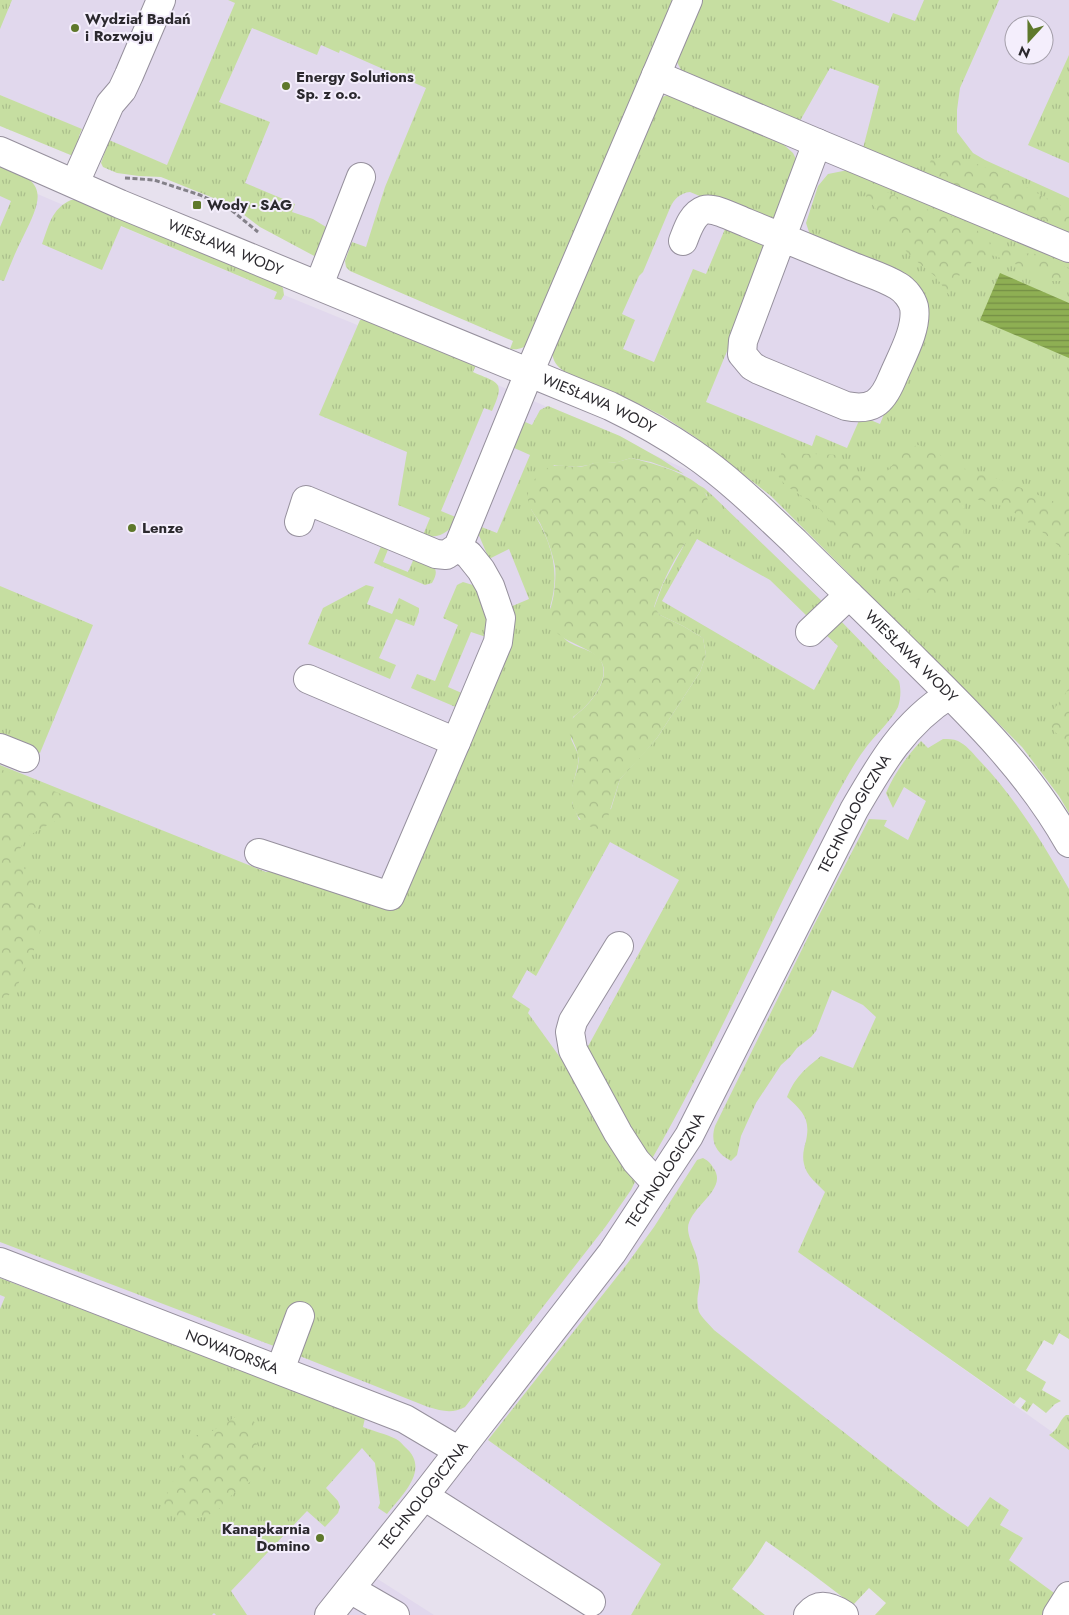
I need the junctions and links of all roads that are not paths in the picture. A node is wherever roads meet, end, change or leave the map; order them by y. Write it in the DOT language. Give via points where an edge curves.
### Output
graph roads {
  1 [pos="161,0"];
  2 [pos="688,0"];
  3 [pos="656,75"];
  4 [pos="817,143"];
  5 [pos="0,151"];
  6 [pos="361,178"];
  7 [pos="75,183"];
  8 [pos="782,238"];
  9 [pos="683,241"];
  10 [pos="1069,248"];
  11 [pos="320,286"];
  12 [pos="529,373"];
  13 [pos="299,522"];
  14 [pos="458,547"];
  15 [pos="849,595"];
  16 [pos="810,632"];
  17 [pos="308,679"];
  18 [pos="949,695"];
  19 [pos="456,742"];
  20 [pos="0,748"];
  21 [pos="25,758"];
  22 [pos="1069,843"];
  23 [pos="259,853"];
  24 [pos="619,946"];
  25 [pos="657,1184"];
  26 [pos="1,1265"];
  27 [pos="300,1316"];
  28 [pos="280,1370"];
  29 [pos="459,1451"];
  30 [pos="424,1496"];
  31 [pos="350,1589"];
  32 [pos="1069,1596"];
  33 [pos="591,1602"];
  34 [pos="329,1615"];
  35 [pos="395,1615"];
  36 [pos="808,1615"];
  37 [pos="844,1615"];
  38 [pos="1057,1615"];
  1 -- 7 [label="street" via="122,90 110,104"];
  2 -- 3 [label="street"];
  3 -- 4 [label="street"];
  3 -- 12 [label="street"];
  4 -- 8 [label="street"];
  4 -- 10 [label="street"];
  5 -- 7 [label="street, WIESŁAWA WODY"];
  6 -- 11 [label="street"];
  7 -- 11 [label="street, WIESŁAWA WODY"];
  8 -- 8 [label="street" via="742,341 742,354 759,370 838,404 863,408 876,403 889,385 913,328 914,306 897,285"];
  8 -- 9 [label="street" via="717,211 704,210 693,219"];
  11 -- 12 [label="street, WIESŁAWA WODY"];
  12 -- 14 [label="street"];
  12 -- 15 [label="street, WIESŁAWA WODY" via="610,406 654,428 692,453 748,497"];
  13 -- 14 [label="street" via="306,500 436,554 446,554"];
  14 -- 19 [label="street" via="481,570 500,618 498,642"];
  15 -- 16 [label="street"];
  15 -- 18 [label="street, WIESŁAWA WODY"];
  17 -- 19 [label="street"];
  18 -- 22 [label="street, WIESŁAWA WODY" via="1018,767"];
  18 -- 25 [label="street, TECHNOLOGICZNA" via="920,716 878,767 689,1136"];
  19 -- 23 [label="street" via="390,896"];
  20 -- 21 [label="street"];
  24 -- 25 [label="street" via="573,1021 570,1032 572,1050 618,1133 636,1161"];
  25 -- 29 [label="street, TECHNOLOGICZNA" via="612,1253"];
  26 -- 28 [label="street, NOWATORSKA"];
  27 -- 28 [label="street"];
  28 -- 29 [label="street, NOWATORSKA" via="405,1419"];
  29 -- 30 [label="street, TECHNOLOGICZNA"];
  30 -- 31 [label="street, TECHNOLOGICZNA"];
  30 -- 33 [label="street"];
  31 -- 34 [label="street, TECHNOLOGICZNA"];
  31 -- 35 [label="street"];
  32 -- 38 [label="street"];
  36 -- 37 [label="street" via="823,1606"];
}
